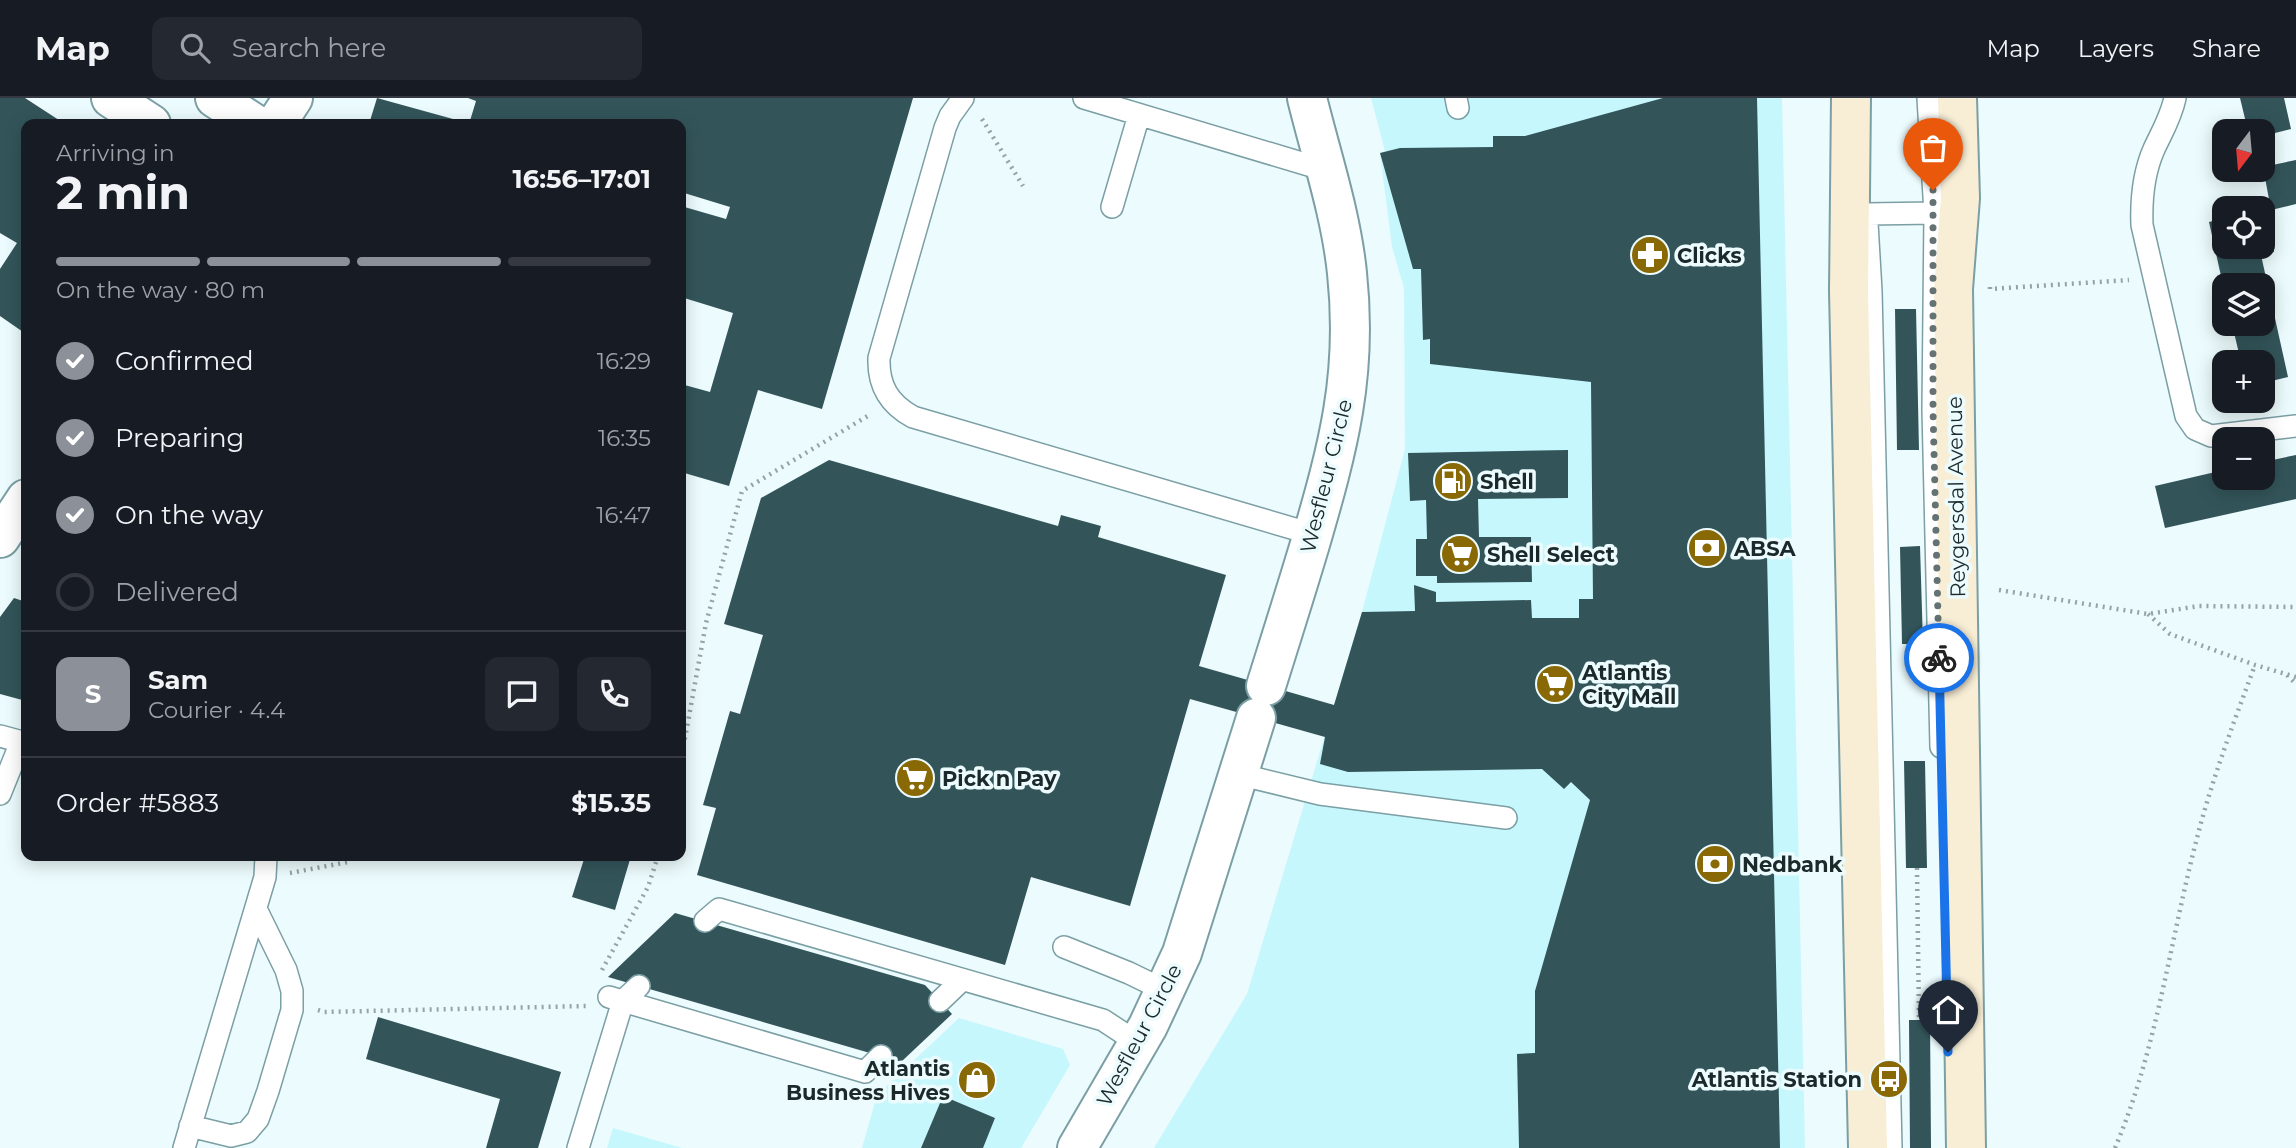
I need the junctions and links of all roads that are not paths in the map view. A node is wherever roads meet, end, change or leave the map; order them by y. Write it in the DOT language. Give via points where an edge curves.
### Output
graph roads {
  1 [pos="111,98"];
  2 [pos="215,98"];
  3 [pos="293,98"];
  4 [pos="1084,98"];
  5 [pos="1307,98"];
  6 [pos="1851,98"];
  7 [pos="1863,98"];
  8 [pos="1928,98"];
  9 [pos="1957,98"];
  10 [pos="2175,98"];
  11 [pos="969,103"];
  12 [pos="1139,115"];
  13 [pos="142,119"];
  14 [pos="246,119"];
  15 [pos="279,119"];
  16 [pos="1325,170"];
  17 [pos="1112,207"];
  18 [pos="1935,213"];
  19 [pos="1867,215"];
  20 [pos="2296,426"];
  21 [pos="21,506"];
  22 [pos="1312,534"];
  23 [pos="0,538"];
  24 [pos="0,736"];
  25 [pos="21,741"];
  26 [pos="21,747"];
  27 [pos="1238,774"];
  28 [pos="0,794"];
  29 [pos="1506,818"];
  30 [pos="266,861"];
  31 [pos="256,909"];
  32 [pos="705,921"];
  33 [pos="1064,947"];
  34 [pos="962,979"];
  35 [pos="639,986"];
  36 [pos="1166,991"];
  37 [pos="616,999"];
  38 [pos="940,1001"];
  39 [pos="1138,1043"];
  40 [pos="881,1056"];
  41 [pos="190,1126"];
  42 [pos="184,1148"];
  43 [pos="578,1148"];
  44 [pos="1077,1148"];
  45 [pos="1868,1148"];
  46 [pos="1891,1148"];
  47 [pos="1950,1148"];
  48 [pos="1966,1148"];
  1 -- 13 [label="street"];
  2 -- 14 [label="street"];
  3 -- 15 [label="street"];
  4 -- 12 [label="lane"];
  5 -- 16 [label="street, Wesfleur Circle"];
  6 -- 45 [label="main road" via="1849,305"];
  7 -- 19 [label="lane"];
  8 -- 18 [label="lane"];
  9 -- 48 [label="main road, Reygersdal Avenue" via="1960,198 1953,289"];
  10 -- 20 [label="lane" via="2145,175 2141,200 2142,225 2186,416 2195,429 2211,436"];
  11 -- 22 [label="lane" via="950,116 945,128 879,358 882,386 892,402 913,417"];
  12 -- 16 [label="lane"];
  12 -- 17 [label="lane"];
  16 -- 22 [label="street, Wesfleur Circle" via="1343,240 1351,351 1342,429"];
  18 -- 19 [label="lane"];
  18 -- 47 [label="lane" via="1933,410"];
  19 -- 46 [label="lane"];
  21 -- 23 [label="street"];
  22 -- 27 [label="street, Wesfleur Circle"];
  24 -- 25 [label="lane"];
  26 -- 28 [label="lane"];
  27 -- 29 [label="lane" via="1320,794"];
  27 -- 36 [label="street, Wesfleur Circle" via="1196,913"];
  30 -- 31 [label="lane"];
  31 -- 41 [label="lane"];
  31 -- 41 [label="lane" via="286,970 292,1001 268,1091 258,1119 247,1132 231,1136"];
  32 -- 34 [label="lane" via="719,909"];
  33 -- 36 [label="lane"];
  34 -- 38 [label="lane"];
  34 -- 39 [label="lane" via="1103,1020"];
  35 -- 37 [label="lane"];
  36 -- 39 [label="street, Wesfleur Circle"];
  37 -- 40 [label="lane" via="865,1072"];
  37 -- 43 [label="lane"];
  39 -- 44 [label="street, Wesfleur Circle"];
  41 -- 42 [label="lane"];
}
